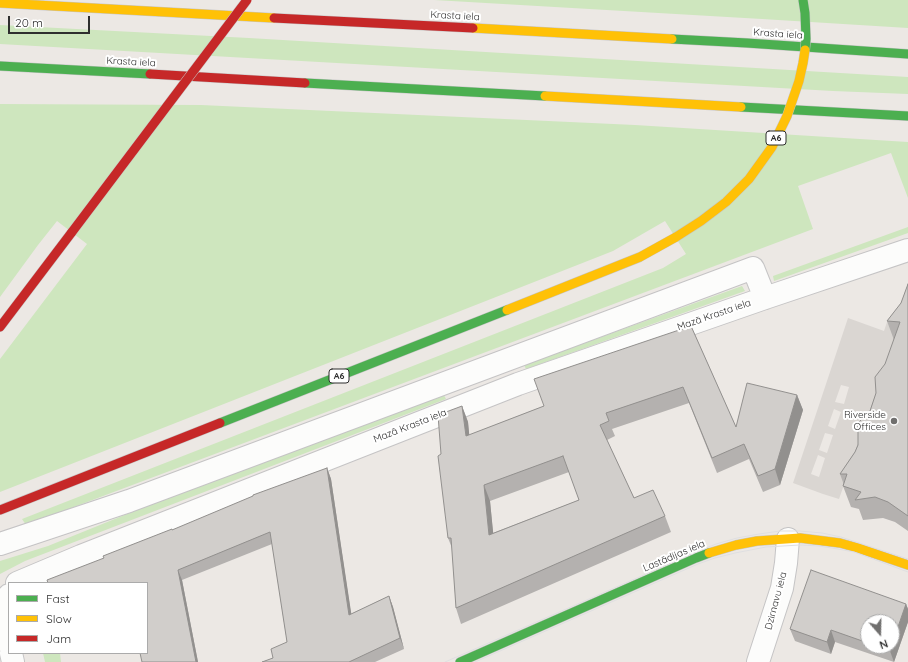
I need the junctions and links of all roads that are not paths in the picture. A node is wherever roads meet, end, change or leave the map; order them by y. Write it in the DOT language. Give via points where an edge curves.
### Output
graph roads {
  1 [pos="247,0"];
  2 [pos="803,0"];
  3 [pos="0,3"];
  4 [pos="908,54"];
  5 [pos="0,66"];
  6 [pos="908,116"];
  7 [pos="908,250"];
  8 [pos="765,298"];
  9 [pos="0,327"];
  10 [pos="0,510"];
  11 [pos="788,538"];
  12 [pos="0,544"];
  13 [pos="908,565"];
  14 [pos="19,582"];
  15 [pos="8,596"];
  16 [pos="8,640"];
  17 [pos="460,662"];
  18 [pos="758,662"];
  1 -- 9 [label="main road, bridge"];
  2 -- 10 [label="main road, A6, bridge" via="806,39 803,63 787,116 772,147 749,179 702,221 633,260"];
  3 -- 4 [label="main road, Krasta iela" via="747,42"];
  5 -- 6 [label="main road, Krasta iela"];
  7 -- 8 [label="street, Mazā Krasta iela"];
  8 -- 12 [label="street, Mazā Krasta iela" via="753,268 129,501"];
  8 -- 14 [label="street, Mazā Krasta iela" via="518,384"];
  11 -- 13 [label="main road, Lastādijas iela" via="840,542"];
  11 -- 17 [label="main road, Lastādijas iela" via="736,545 696,558"];
  11 -- 18 [label="street, Dzirnavu iela" via="782,588"];
  15 -- 16 [label="street" via="0,607"];
}
